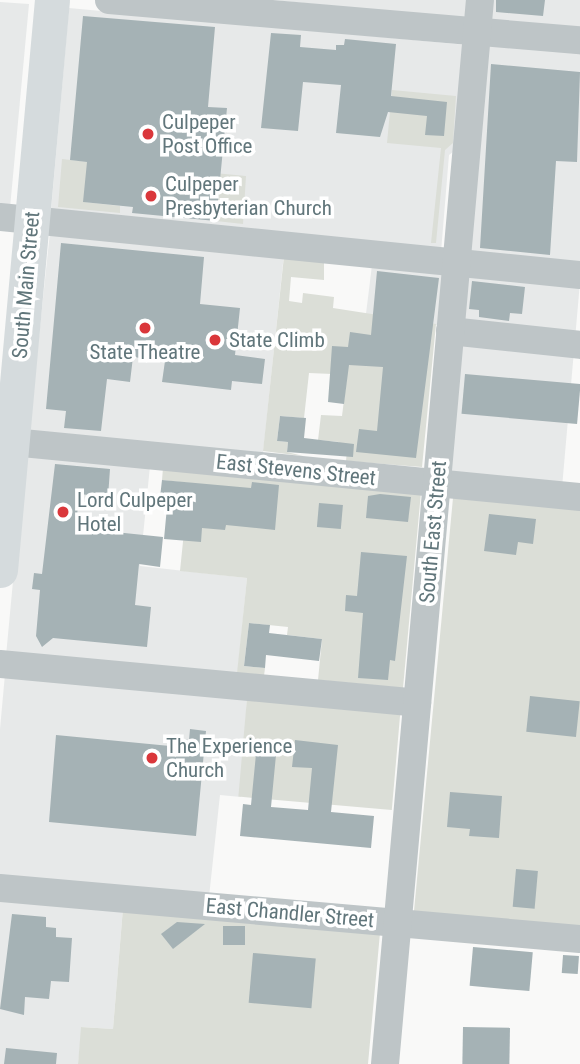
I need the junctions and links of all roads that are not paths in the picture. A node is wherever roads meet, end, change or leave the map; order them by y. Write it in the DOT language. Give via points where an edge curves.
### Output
graph roads {
  1 [pos="52,0"];
  2 [pos="109,0"];
  3 [pos="480,0"];
  4 [pos="477,33"];
  5 [pos="580,40"];
  6 [pos="16,219"];
  7 [pos="457,262"];
  8 [pos="580,275"];
  9 [pos="450,331"];
  10 [pos="580,345"];
  11 [pos="12,442"];
  12 [pos="437,484"];
  13 [pos="580,497"];
  14 [pos="0,570"];
  15 [pos="0,664"];
  16 [pos="417,703"];
  17 [pos="0,888"];
  18 [pos="398,922"];
  19 [pos="580,939"];
  20 [pos="385,1064"];
  1 -- 6 [label="main road, South Main Street"];
  2 -- 4 [label="street"];
  3 -- 4 [label="street, South East Street"];
  4 -- 5 [label="street"];
  4 -- 7 [label="street, South East Street"];
  6 -- 7 [label="street"];
  6 -- 11 [label="main road, South Main Street"];
  7 -- 8 [label="street"];
  7 -- 9 [label="street, South East Street"];
  9 -- 10 [label="street"];
  9 -- 12 [label="street, South East Street"];
  11 -- 12 [label="street, East Stevens Street"];
  11 -- 14 [label="main road, South Main Street"];
  12 -- 13 [label="street, East Stevens Street"];
  12 -- 16 [label="street, South East Street"];
  15 -- 16 [label="street"];
  16 -- 18 [label="street, South East Street"];
  17 -- 18 [label="street, East Chandler Street"];
  18 -- 19 [label="street, East Chandler Street"];
  18 -- 20 [label="street, South East Street"];
}
